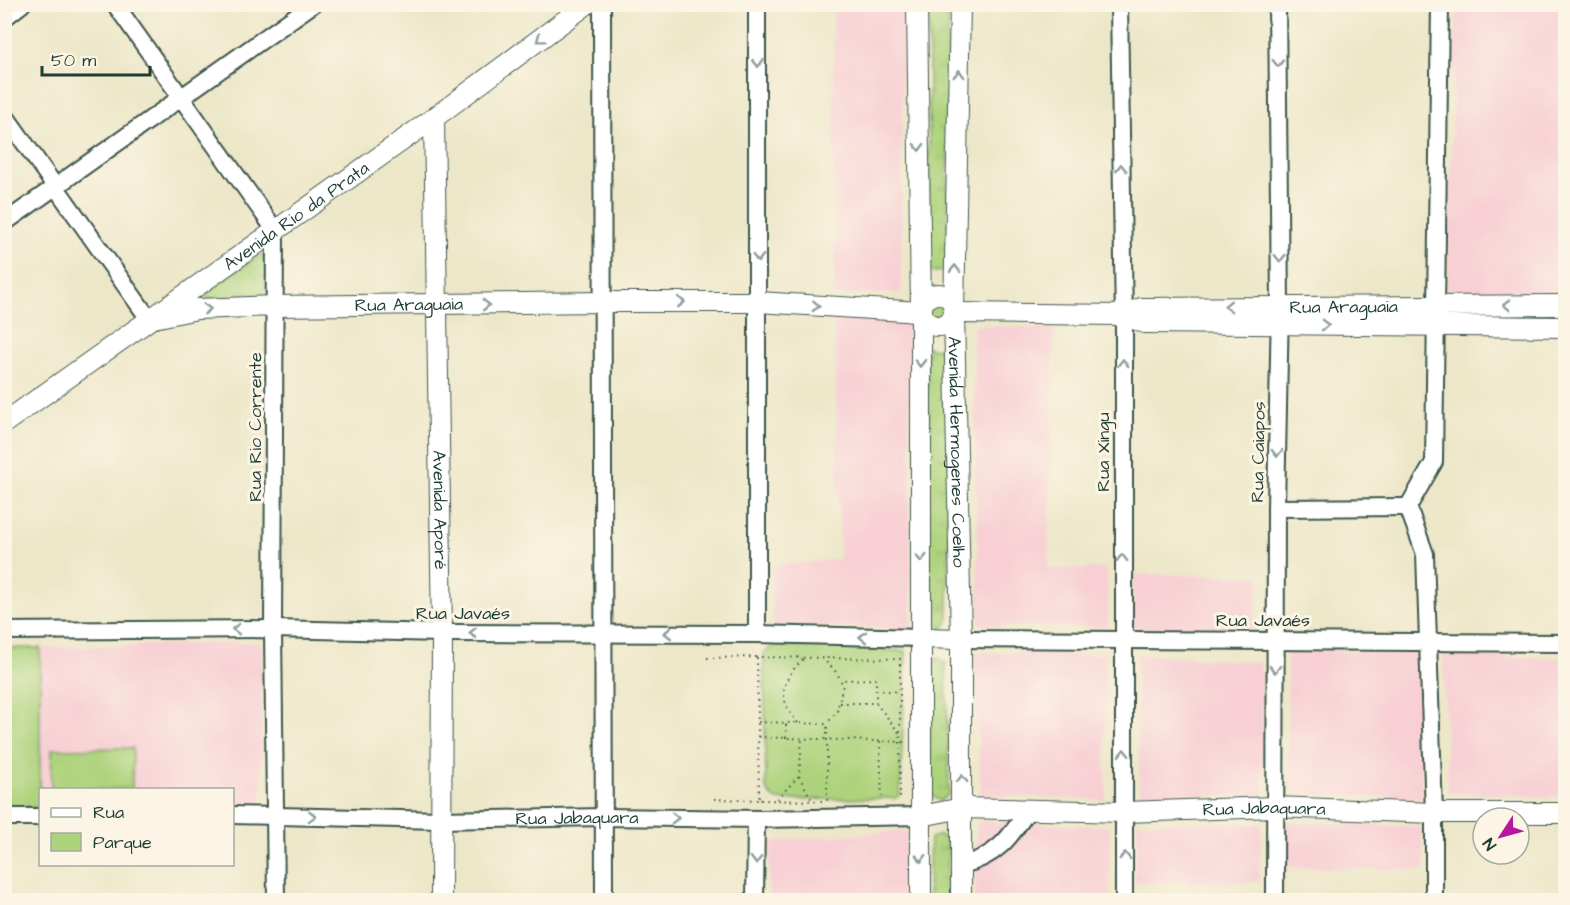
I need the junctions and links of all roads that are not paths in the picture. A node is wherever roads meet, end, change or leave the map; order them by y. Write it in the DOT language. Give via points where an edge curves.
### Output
graph roads {
  1 [pos="22,4"];
  2 [pos="116,4"];
  3 [pos="314,4"];
  4 [pos="587,4"];
  5 [pos="602,4"];
  6 [pos="758,4"];
  7 [pos="917,4"];
  8 [pos="960,4"];
  9 [pos="1119,4"];
  10 [pos="1277,4"];
  11 [pos="1440,4"];
  12 [pos="4,18"];
  13 [pos="183,99"];
  14 [pos="4,114"];
  15 [pos="434,118"];
  16 [pos="56,187"];
  17 [pos="4,223"];
  18 [pos="275,230"];
  19 [pos="603,302"];
  20 [pos="758,303"];
  21 [pos="1280,305"];
  22 [pos="1566,305"];
  23 [pos="275,306"];
  24 [pos="436,306"];
  25 [pos="921,312"];
  26 [pos="954,313"];
  27 [pos="1436,314"];
  28 [pos="1123,315"];
  29 [pos="149,320"];
  30 [pos="1280,325"];
  31 [pos="1566,327"];
  32 [pos="4,423"];
  33 [pos="1408,507"];
  34 [pos="1276,508"];
  35 [pos="273,629"];
  36 [pos="4,631"];
  37 [pos="442,633"];
  38 [pos="603,633"];
  39 [pos="757,634"];
  40 [pos="922,638"];
  41 [pos="961,639"];
  42 [pos="1122,639"];
  43 [pos="1275,640"];
  44 [pos="1429,640"];
  45 [pos="1566,643"];
  46 [pos="1275,807"];
  47 [pos="962,808"];
  48 [pos="1028,810"];
  49 [pos="1125,812"];
  50 [pos="1434,813"];
  51 [pos="1566,813"];
  52 [pos="234,815"];
  53 [pos="274,815"];
  54 [pos="39,816"];
  55 [pos="921,816"];
  56 [pos="4,817"];
  57 [pos="603,817"];
  58 [pos="756,819"];
  59 [pos="440,820"];
  60 [pos="962,865"];
  61 [pos="276,900"];
  62 [pos="441,900"];
  63 [pos="604,900"];
  64 [pos="755,900"];
  65 [pos="921,900"];
  66 [pos="962,900"];
  67 [pos="1124,900"];
  68 [pos="1275,900"];
  69 [pos="1434,900"];
  1 -- 12 [label="street"];
  2 -- 13 [label="street"];
  3 -- 13 [label="street"];
  4 -- 15 [label="main road, Avenida Rio da Prata, one-way"];
  5 -- 19 [label="street"];
  6 -- 20 [label="street, one-way"];
  7 -- 25 [label="main road, Avenida Hermogenes Coelho, one-way"];
  26 -- 8 [label="main road, Avenida Hermogenes Coelho, one-way"];
  28 -- 9 [label="street, Rua Xingu, one-way"];
  10 -- 21 [label="street, Rua Caiapos, one-way"];
  11 -- 27 [label="street"];
  13 -- 16 [label="street"];
  13 -- 18 [label="street"];
  14 -- 16 [label="street"];
  15 -- 18 [label="main road, Avenida Rio da Prata"];
  15 -- 24 [label="main road, Avenida Aporé"];
  16 -- 17 [label="street"];
  16 -- 29 [label="street"];
  18 -- 23 [label="street, Rua Rio Corrente"];
  18 -- 29 [label="main road, Avenida Rio da Prata"];
  19 -- 20 [label="main road, Rua Araguaia, one-way"];
  24 -- 19 [label="main road, Rua Araguaia, one-way"];
  19 -- 38 [label="street"];
  20 -- 25 [label="main road, Rua Araguaia, one-way"];
  20 -- 39 [label="street"];
  21 -- 27 [label="main road, Rua Araguaia"];
  21 -- 28 [label="main road, Rua Araguaia, one-way" via="1141,308"];
  21 -- 30 [label="street, Rua Caiapos"];
  22 -- 27 [label="main road, Rua Araguaia, one-way"];
  23 -- 24 [label="main road, Rua Araguaia"];
  29 -- 23 [label="main road, Rua Araguaia, one-way" via="197,309"];
  23 -- 35 [label="street, Rua Rio Corrente"];
  24 -- 37 [label="main road, Avenida Aporé"];
  25 -- 26 [label="main road" via="925,300 940,294 952,302"];
  25 -- 40 [label="main road, Avenida Hermogenes Coelho, one-way"];
  26 -- 28 [label="main road, Rua Araguaia"];
  26 -- 41 [label="main road, Avenida Hermogenes Coelho"];
  30 -- 27 [label="main road, Rua Araguaia, one-way"];
  27 -- 31 [label="main road, Rua Araguaia"];
  27 -- 33 [label="street" via="1434,462"];
  28 -- 30 [label="main road, Rua Araguaia" via="1145,323"];
  42 -- 28 [label="street, Rua Xingu, one-way"];
  29 -- 32 [label="main road, Avenida Rio da Prata"];
  30 -- 34 [label="street, Rua Caiapos, one-way"];
  33 -- 34 [label="street"];
  33 -- 44 [label="street" via="1425,554"];
  34 -- 43 [label="street, Rua Caiapos"];
  35 -- 36 [label="street, Rua Javaés, one-way"];
  35 -- 37 [label="street, Rua Javaés"];
  35 -- 53 [label="street, Rua Rio Corrente"];
  38 -- 37 [label="street, Rua Javaés, one-way"];
  37 -- 59 [label="main road, Avenida Aporé"];
  39 -- 38 [label="street, Rua Javaés, one-way"];
  38 -- 57 [label="street"];
  40 -- 39 [label="street, Rua Javaés, one-way"];
  40 -- 41 [label="main road"];
  40 -- 55 [label="main road, Avenida Hermogenes Coelho"];
  41 -- 42 [label="street, Rua Javaés"];
  47 -- 41 [label="main road, Avenida Hermogenes Coelho, one-way"];
  42 -- 43 [label="street, Rua Javaés"];
  49 -- 42 [label="street, Rua Xingu, one-way"];
  43 -- 44 [label="street, Rua Javaés"];
  43 -- 46 [label="street, Rua Caiapos, one-way"];
  44 -- 45 [label="street, Rua Javaés"];
  44 -- 50 [label="street"];
  46 -- 49 [label="main road, Rua Jabaquara"];
  46 -- 50 [label="main road, Rua Jabaquara"];
  46 -- 68 [label="street, Rua Caiapos"];
  47 -- 48 [label="main road, Rua Jabaquara"];
  47 -- 55 [label="main road, Rua Jabaquara"];
  47 -- 60 [label="main road, Avenida Hermogenes Coelho"];
  48 -- 49 [label="main road, Rua Jabaquara"];
  48 -- 60 [label="street" via="1011,835 983,860"];
  67 -- 49 [label="street, Rua Xingu, one-way"];
  50 -- 51 [label="main road, Rua Jabaquara"];
  50 -- 69 [label="street"];
  52 -- 53 [label="street, Rua Jabaquara"];
  53 -- 59 [label="street, Rua Jabaquara, one-way"];
  53 -- 61 [label="street, Rua Rio Corrente"];
  54 -- 56 [label="street"];
  55 -- 58 [label="street, Rua Jabaquara"];
  55 -- 65 [label="main road, Avenida Hermogenes Coelho, one-way"];
  57 -- 58 [label="street, Rua Jabaquara, one-way"];
  57 -- 59 [label="street, Rua Jabaquara"];
  57 -- 63 [label="street"];
  58 -- 64 [label="street, one-way"];
  59 -- 62 [label="main road, Avenida Aporé"];
  60 -- 66 [label="main road, Avenida Hermogenes Coelho"];
}
